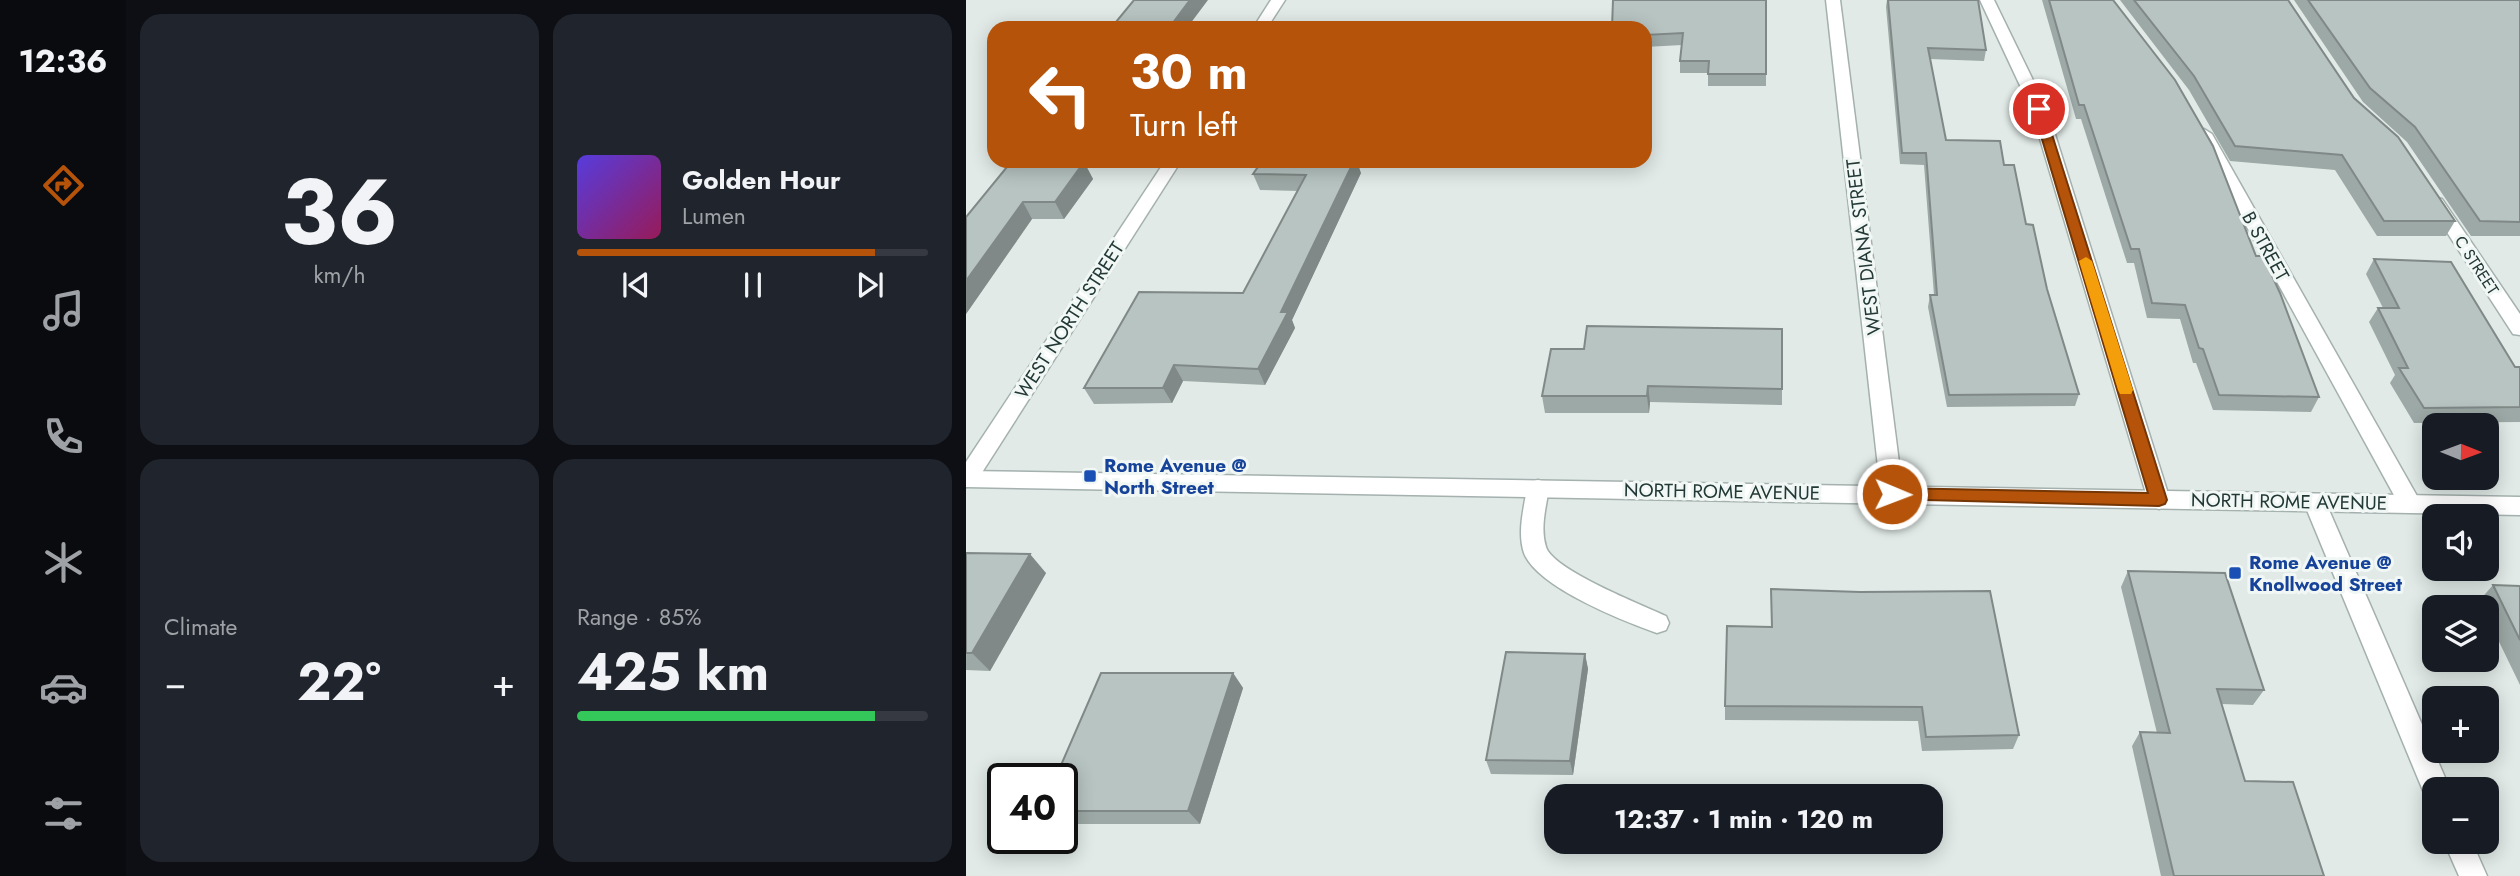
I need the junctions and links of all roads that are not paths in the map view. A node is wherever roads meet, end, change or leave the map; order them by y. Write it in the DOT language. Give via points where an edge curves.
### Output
graph roads {
  1 [pos="1278,0"];
  2 [pos="1833,0"];
  3 [pos="1987,0"];
  4 [pos="1264,21"];
  5 [pos="2194,116"];
  6 [pos="1167,168"];
  7 [pos="2429,192"];
  8 [pos="2520,329"];
  9 [pos="966,479"];
  10 [pos="1538,488"];
  11 [pos="1892,494"];
  12 [pos="2159,500"];
  13 [pos="2409,502"];
  14 [pos="2315,503"];
  15 [pos="2520,506"];
  16 [pos="1657,623"];
  17 [pos="2431,777"];
  18 [pos="2463,854"];
  19 [pos="2473,876"];
  1 -- 4 [label="street"];
  2 -- 11 [label="street, WEST DIANA STREET"];
  3 -- 12 [label="street" via="2039,109"];
  5 -- 13 [label="street, B STREET"];
  6 -- 9 [label="street, WEST NORTH STREET"];
  7 -- 8 [label="street, C STREET"];
  9 -- 10 [label="street, NORTH ROME AVENUE"];
  10 -- 11 [label="street, NORTH ROME AVENUE"];
  10 -- 16 [label="street" via="1532,535 1536,556 1558,576"];
  11 -- 12 [label="street, NORTH ROME AVENUE"];
  12 -- 14 [label="street, NORTH ROME AVENUE"];
  13 -- 14 [label="street, NORTH ROME AVENUE"];
  13 -- 15 [label="street, NORTH ROME AVENUE"];
  14 -- 17 [label="street"];
  18 -- 19 [label="street"];
}
